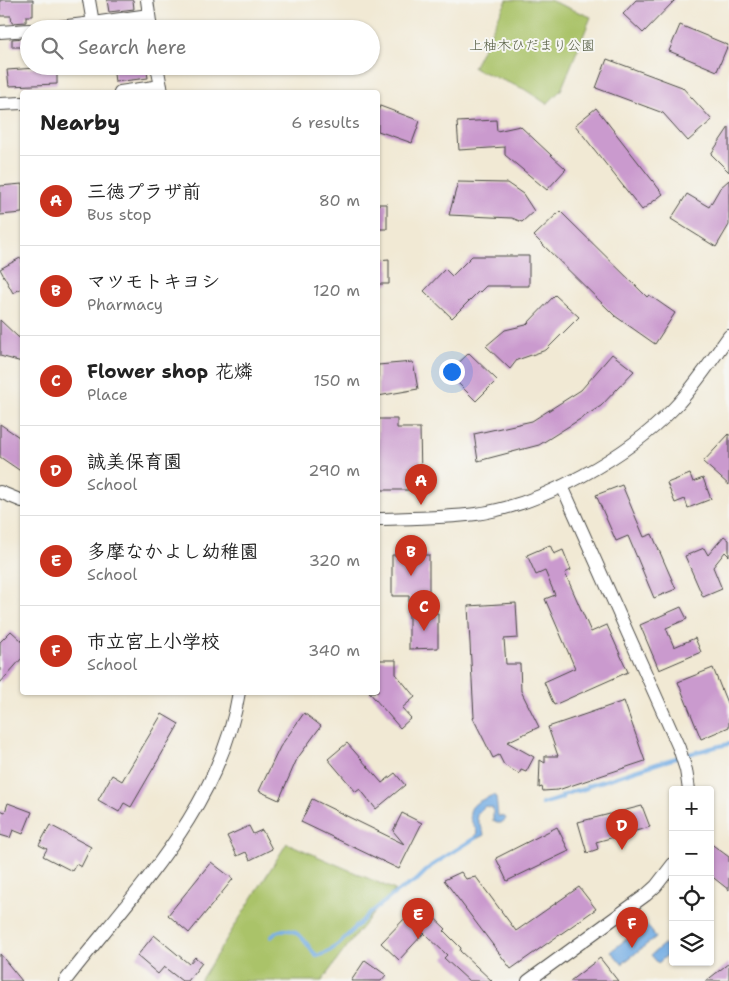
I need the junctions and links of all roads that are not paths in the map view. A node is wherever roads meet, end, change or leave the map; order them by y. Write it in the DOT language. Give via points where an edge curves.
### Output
graph roads {
  1 [pos="89,0"];
  2 [pos="147,0"];
  3 [pos="149,16"];
  4 [pos="92,20"];
  5 [pos="117,20"];
  6 [pos="150,20"];
  7 [pos="20,31"];
  8 [pos="0,32"];
  9 [pos="159,75"];
  10 [pos="161,89"];
  11 [pos="147,90"];
  12 [pos="20,102"];
  13 [pos="0,104"];
  14 [pos="726,340"];
  15 [pos="562,486"];
  16 [pos="0,492"];
  17 [pos="20,500"];
  18 [pos="380,518"];
  19 [pos="238,695"];
  20 [pos="689,786"];
  21 [pos="669,869"];
  22 [pos="65,981"];
  23 [pos="528,981"];
  1 -- 4 [label="street"];
  2 -- 3 [label="street"];
  3 -- 5 [label="street"];
  3 -- 6 [label="street"];
  7 -- 8 [label="street"];
  9 -- 10 [label="street"];
  10 -- 11 [label="street"];
  12 -- 13 [label="street"];
  14 -- 15 [label="street" via="695,385 644,435 605,463"];
  15 -- 18 [label="street" via="478,514"];
  15 -- 20 [label="street" via="683,759"];
  16 -- 17 [label="street"];
  19 -- 22 [label="street" via="224,752 207,790 164,856"];
  21 -- 23 [label="street" via="646,895"];
}
